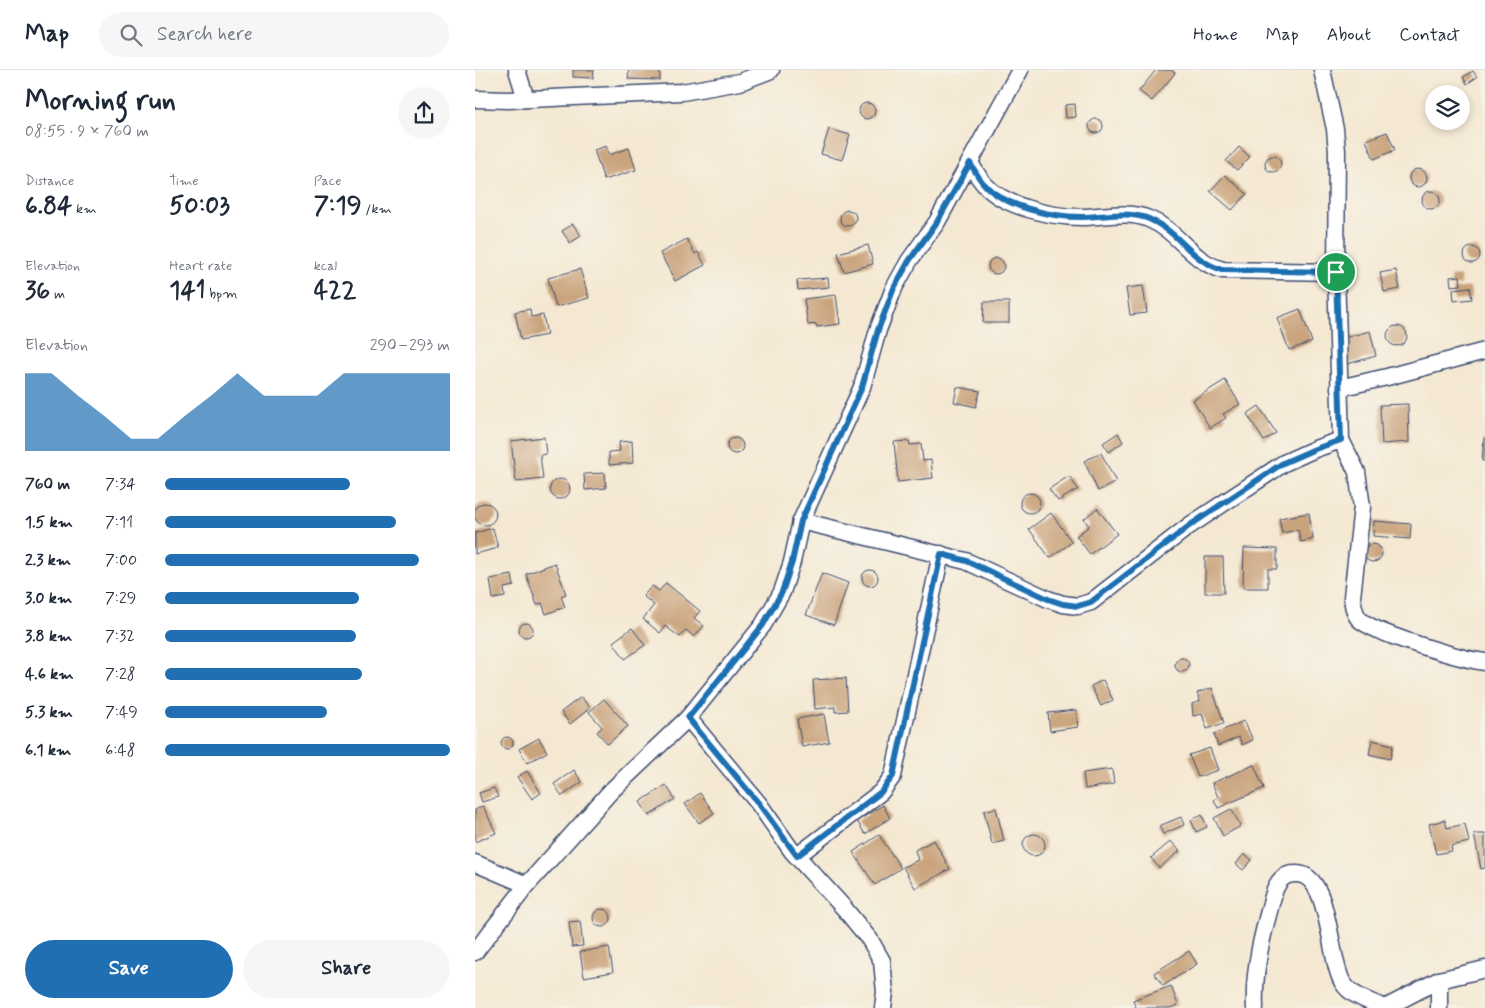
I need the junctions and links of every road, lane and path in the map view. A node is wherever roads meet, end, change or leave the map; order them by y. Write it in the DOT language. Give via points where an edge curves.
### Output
graph roads {
  1 [pos="517,70"];
  2 [pos="770,70"];
  3 [pos="1020,70"];
  4 [pos="1322,70"];
  5 [pos="475,99"];
  6 [pos="526,99"];
  7 [pos="970,163"];
  8 [pos="1336,272"];
  9 [pos="1485,351"];
  10 [pos="1339,388"];
  11 [pos="1341,440"];
  12 [pos="801,521"];
  13 [pos="941,554"];
  14 [pos="1485,662"];
  15 [pos="688,718"];
  16 [pos="797,856"];
  17 [pos="475,863"];
  18 [pos="527,885"];
  19 [pos="475,952"];
  20 [pos="1485,969"];
  21 [pos="1439,980"];
  22 [pos="883,1008"];
  23 [pos="1255,1008"];
  24 [pos="1385,1008"];
  25 [pos="1439,1008"];
  1 -- 6 [label="street"];
  2 -- 6 [label="street" via="740,82 682,92"];
  3 -- 7 [label="street"];
  4 -- 8 [label="street" via="1337,150"];
  5 -- 6 [label="street"];
  7 -- 8 [label="street" via="986,186 1005,200 1060,216 1126,215 1147,218 1167,228 1212,267 1223,270"];
  7 -- 12 [label="street" via="894,288 862,387"];
  8 -- 10 [label="street"];
  9 -- 10 [label="street"];
  10 -- 11 [label="street"];
  11 -- 13 [label="street" via="1283,463 1189,526 1109,590 1078,606 1048,599 967,561"];
  11 -- 14 [label="street" via="1357,472 1360,489 1361,526 1352,597 1355,612 1363,622 1398,637"];
  12 -- 13 [label="street"];
  12 -- 15 [label="street" via="782,592 763,625"];
  13 -- 16 [label="street" via="893,776 881,792"];
  15 -- 16 [label="street"];
  15 -- 18 [label="street" via="611,791"];
  16 -- 22 [label="street" via="870,940 882,961"];
  17 -- 18 [label="street"];
  18 -- 19 [label="street"];
  20 -- 21 [label="street"];
  21 -- 24 [label="street"];
  21 -- 25 [label="street"];
  23 -- 24 [label="street" via="1256,964 1275,889 1286,875 1296,873 1311,880 1318,892 1326,911 1334,961 1342,982 1350,990"];
}
